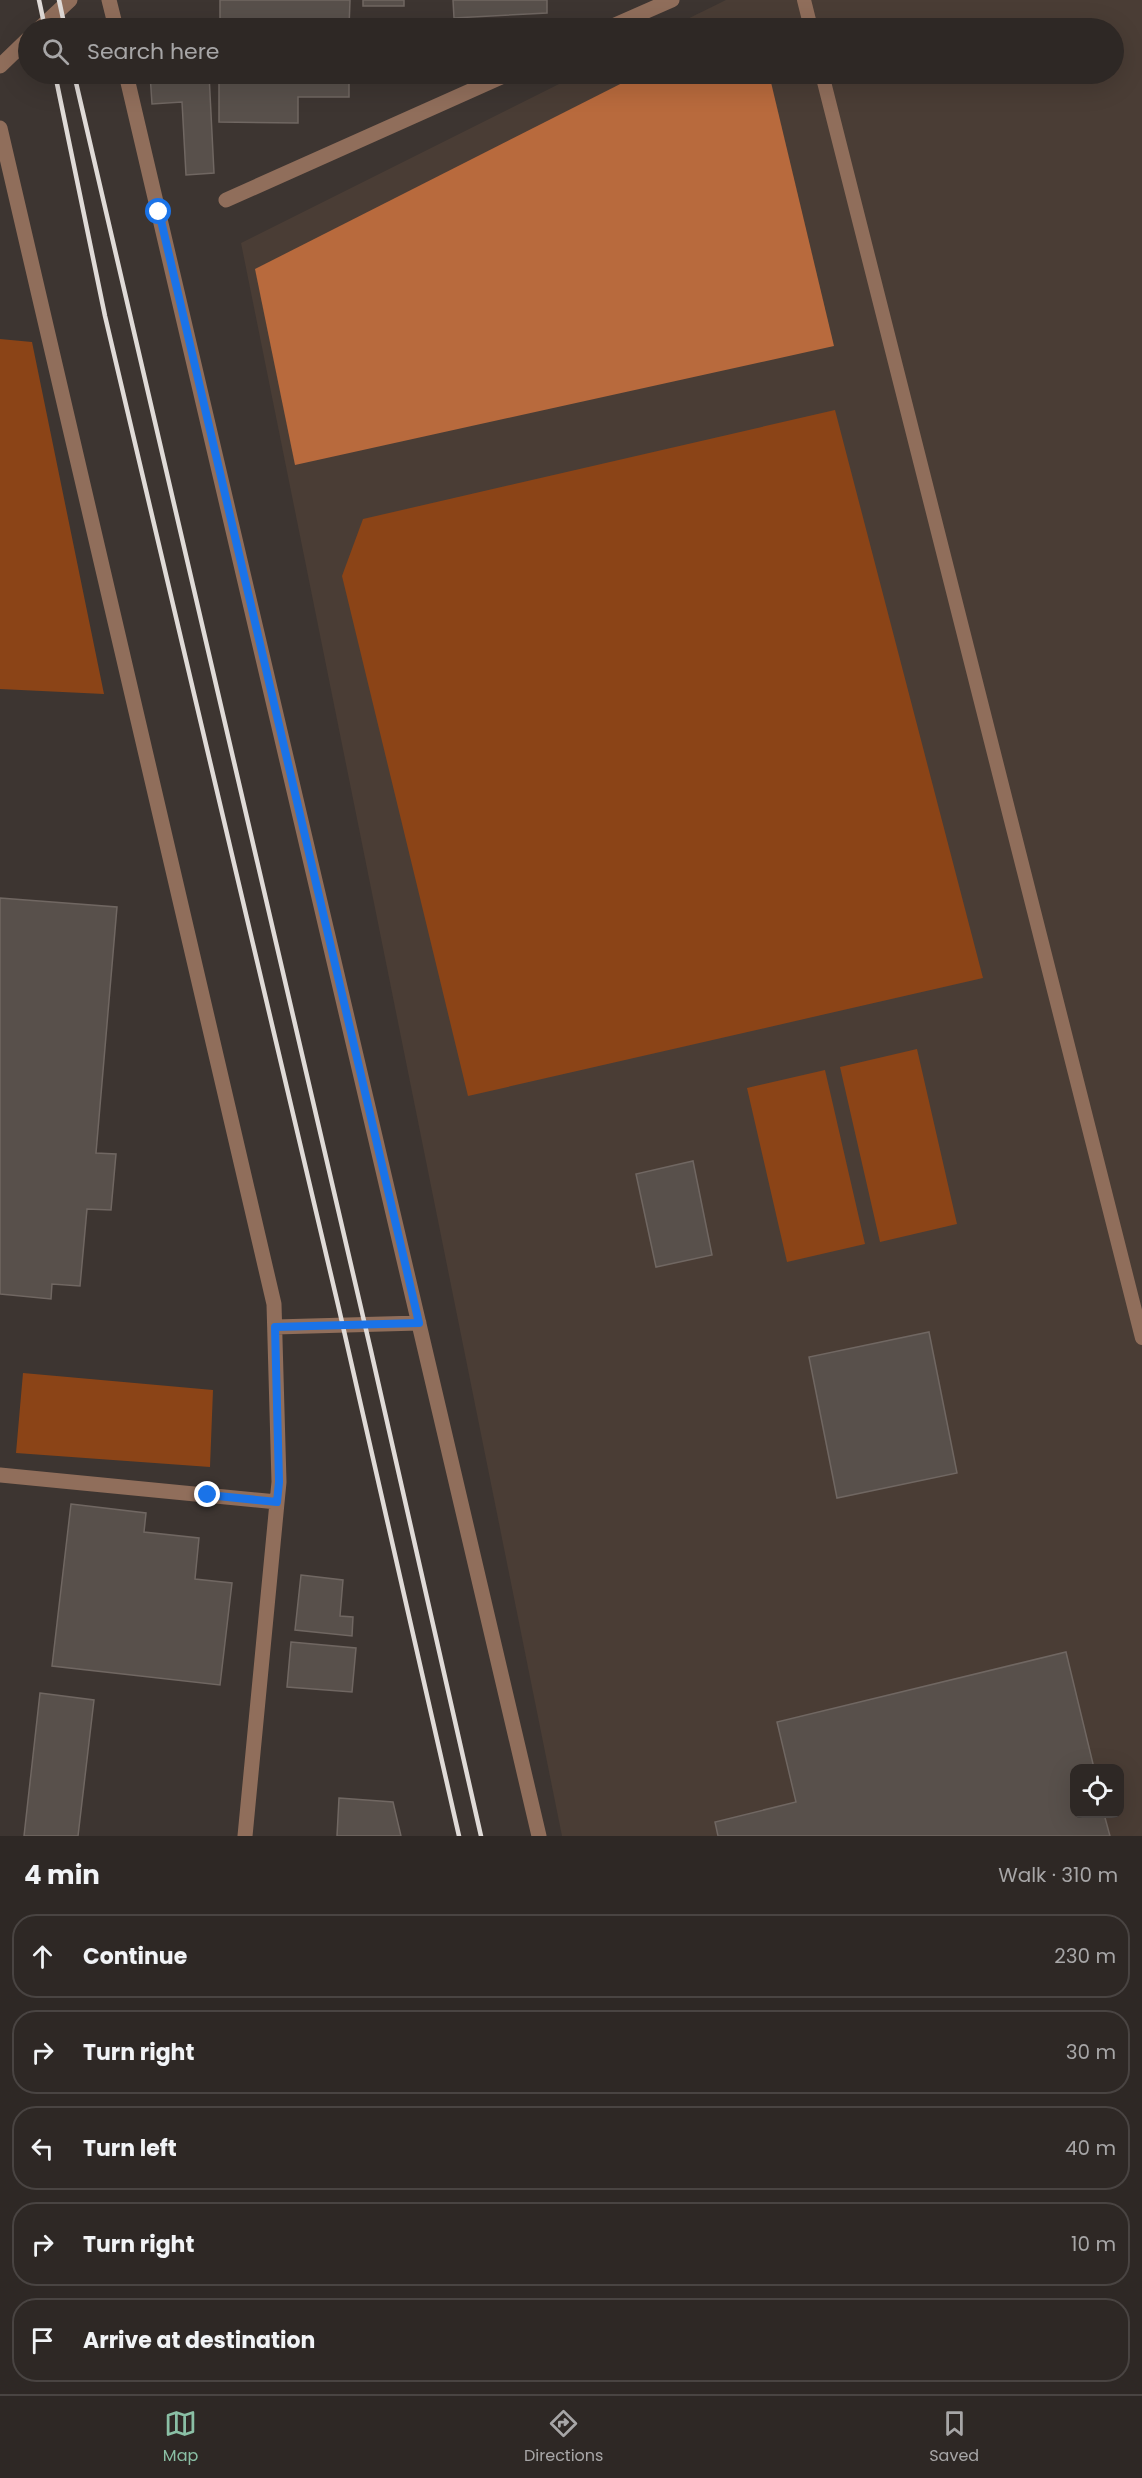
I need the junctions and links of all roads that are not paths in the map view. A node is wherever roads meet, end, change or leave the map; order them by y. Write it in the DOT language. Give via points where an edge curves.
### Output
graph roads {
  1 [pos="70,0"];
  2 [pos="109,0"];
  3 [pos="672,0"];
  4 [pos="804,0"];
  5 [pos="51,18"];
  6 [pos="114,18"];
  7 [pos="631,18"];
  8 [pos="808,18"];
  9 [pos="18,49"];
  10 [pos="0,66"];
  11 [pos="128,84"];
  12 [pos="486,84"];
  13 [pos="825,84"];
  14 [pos="0,128"];
  15 [pos="226,200"];
  16 [pos="419,1323"];
  17 [pos="275,1327"];
  18 [pos="1142,1338"];
  19 [pos="0,1475"];
  20 [pos="277,1502"];
  21 [pos="245,1836"];
  22 [pos="539,1836"];
  1 -- 5 [label="street"];
  2 -- 6 [label="street"];
  3 -- 7 [label="street"];
  4 -- 8 [label="lane"];
  9 -- 10 [label="street"];
  11 -- 16 [label="street"];
  12 -- 15 [label="street"];
  13 -- 18 [label="lane"];
  14 -- 17 [label="street" via="274,1304"];
  16 -- 17 [label="street"];
  16 -- 22 [label="street"];
  17 -- 20 [label="street"];
  19 -- 20 [label="street"];
  20 -- 21 [label="street"];
}
